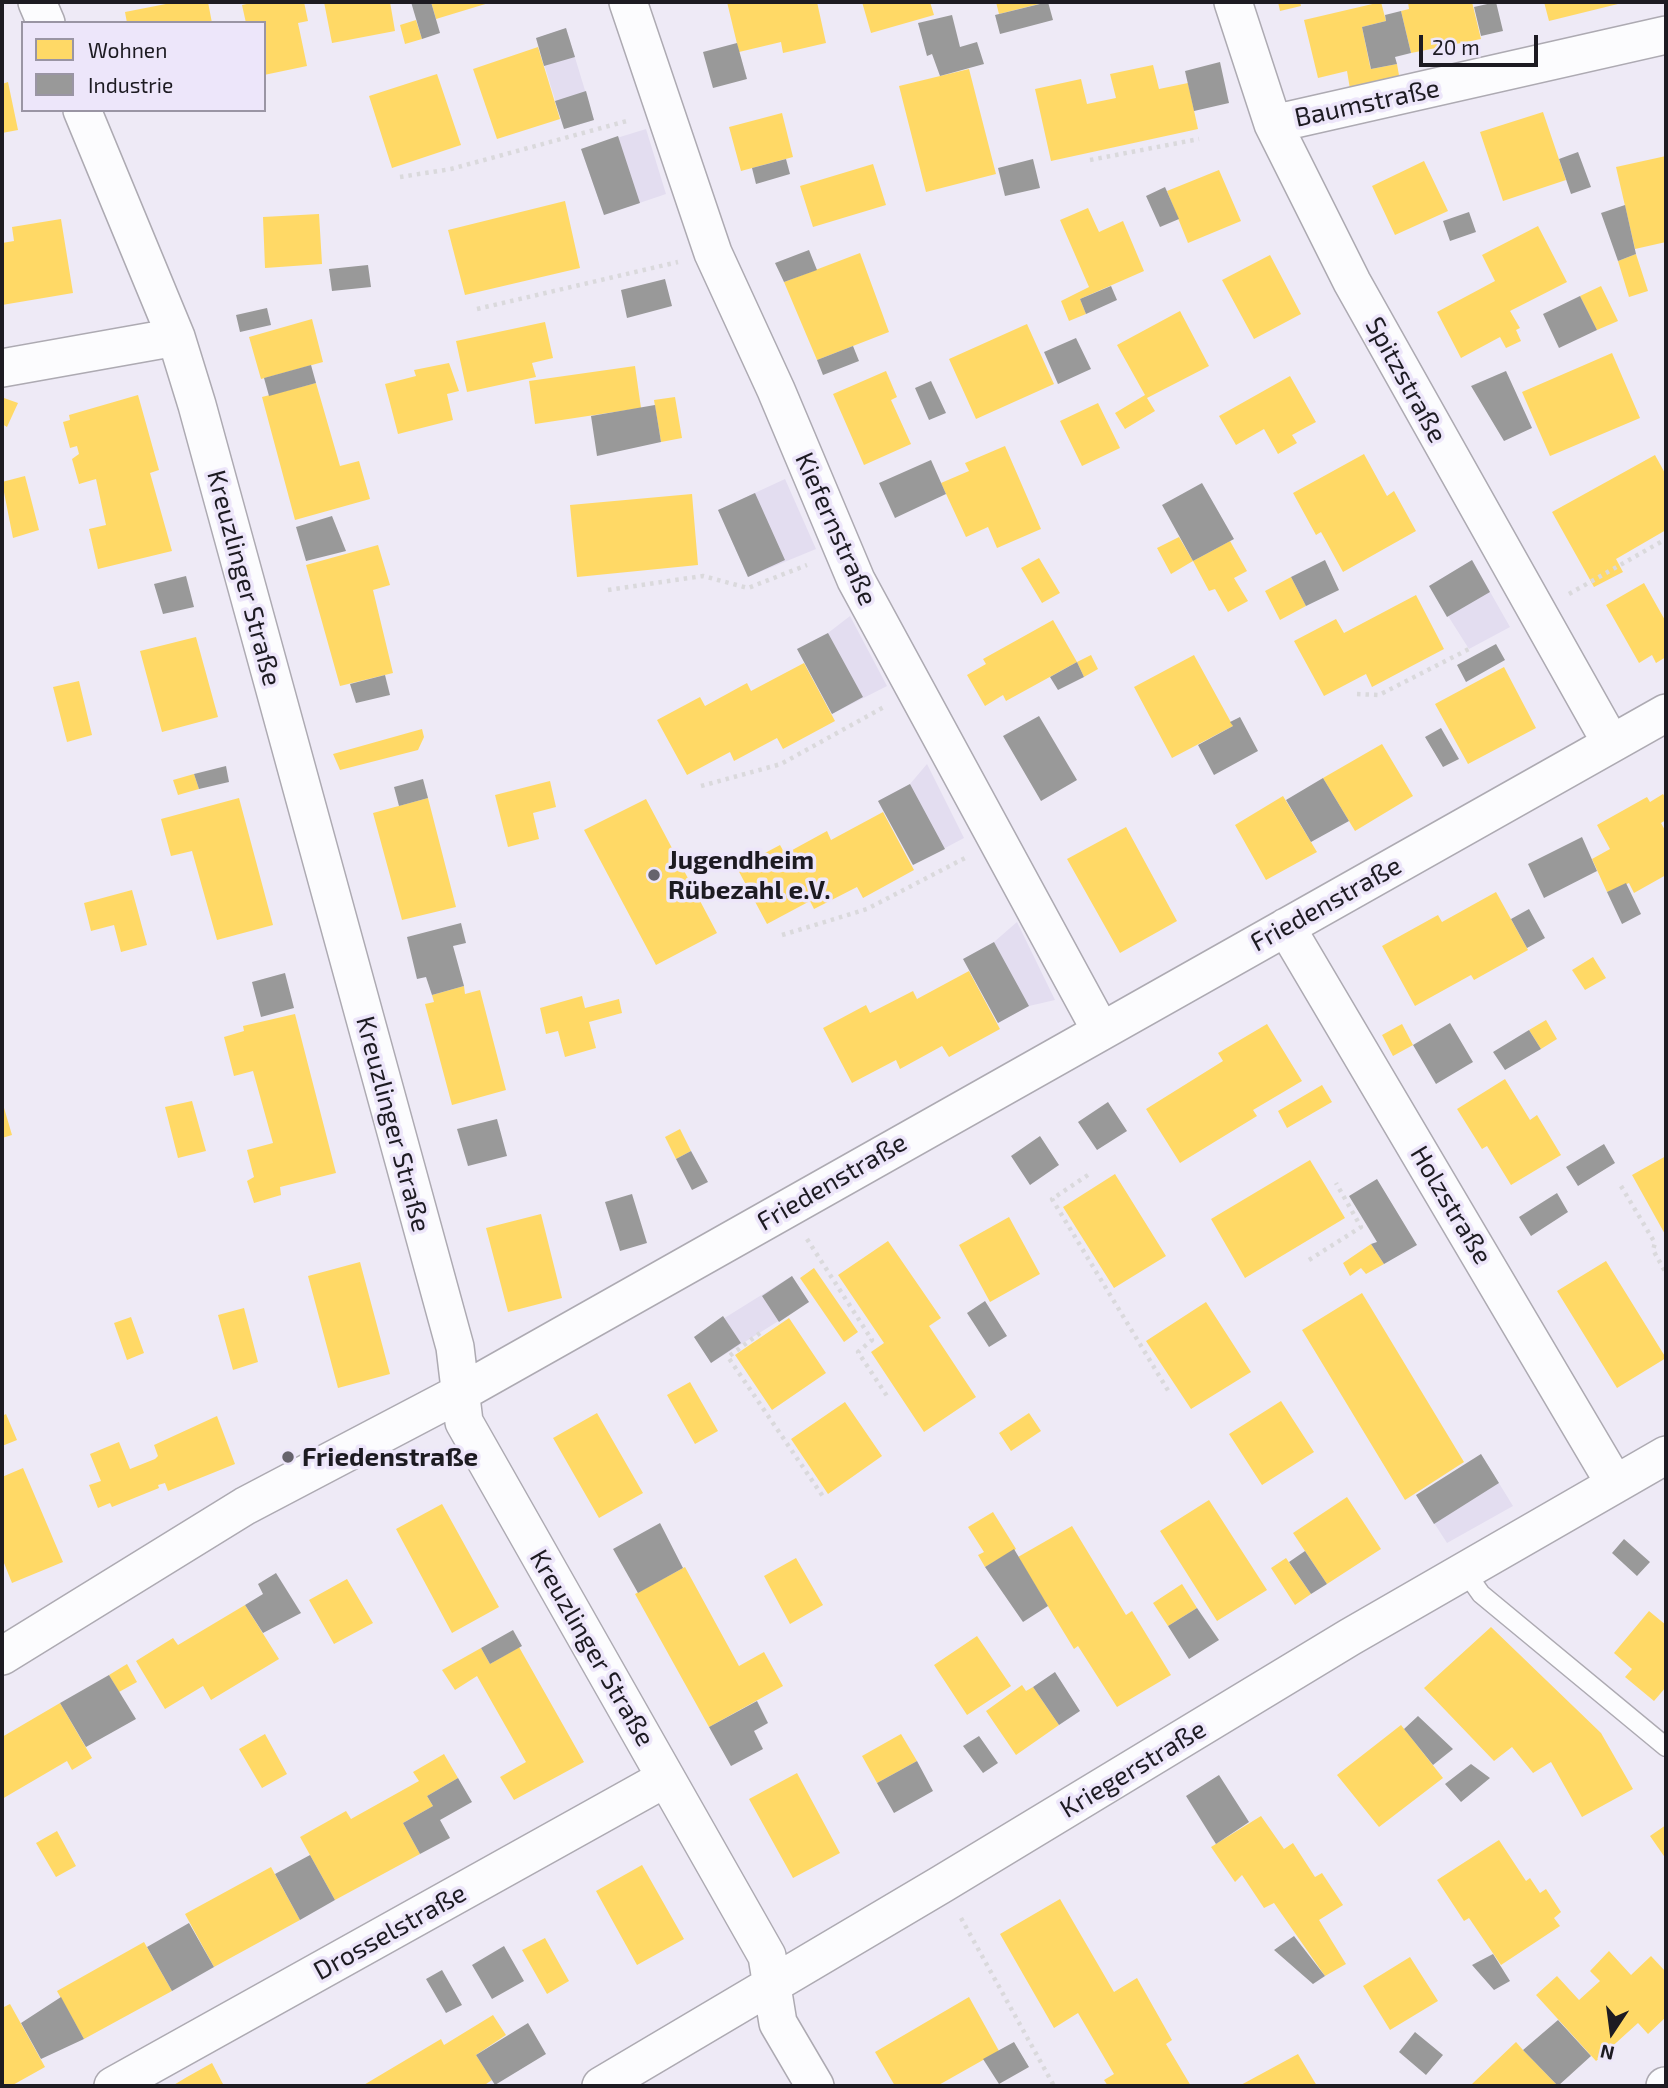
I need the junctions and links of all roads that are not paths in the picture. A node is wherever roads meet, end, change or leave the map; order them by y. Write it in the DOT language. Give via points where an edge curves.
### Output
graph roads {
  1 [pos="37,2"];
  2 [pos="628,2"];
  3 [pos="1233,2"];
  4 [pos="45,21"];
  5 [pos="1666,35"];
  6 [pos="83,112"];
  7 [pos="1273,124"];
  8 [pos="176,337"];
  9 [pos="2,368"];
  10 [pos="1666,713"];
  11 [pos="1611,743"];
  12 [pos="1286,927"];
  13 [pos="1101,1031"];
  14 [pos="462,1392"];
  15 [pos="1666,1455"];
  16 [pos="1615,1483"];
  17 [pos="1464,1570"];
  18 [pos="2,1656"];
  19 [pos="1666,1747"];
  20 [pos="666,1778"];
  21 [pos="772,1985"];
  22 [pos="113,2086"];
  23 [pos="601,2086"];
  24 [pos="815,2086"];
  1 -- 4 [label="street"];
  2 -- 13 [label="street, Kiefernstraße" via="713,253 844,551"];
  3 -- 7 [label="street, Spitzstraße"];
  5 -- 7 [label="street, Baumstraße"];
  6 -- 8 [label="street, Kreuzlinger Straße"];
  7 -- 11 [label="street, Spitzstraße" via="1352,282"];
  8 -- 9 [label="street"];
  8 -- 14 [label="street, Kreuzlinger Straße" via="451,1334"];
  10 -- 11 [label="street, Friedenstraße"];
  11 -- 12 [label="street, Friedenstraße"];
  12 -- 13 [label="street, Friedenstraße"];
  12 -- 16 [label="street, Holzstraße"];
  13 -- 14 [label="street, Friedenstraße"];
  14 -- 18 [label="street, Friedenstraße" via="245,1506"];
  14 -- 20 [label="street, Kreuzlinger Straße" via="464,1422"];
  15 -- 16 [label="street, Kriegerstraße"];
  16 -- 17 [label="street, Kriegerstraße"];
  17 -- 19 [label="lane" via="1481,1594"];
  17 -- 21 [label="street, Kriegerstraße"];
  20 -- 21 [label="street, Kreuzlinger Straße" via="767,1955"];
  20 -- 22 [label="street, Drosselstraße"];
  21 -- 23 [label="street, Kriegerstraße"];
  21 -- 24 [label="street, Kreuzlinger Straße" via="778,2023"];
}
